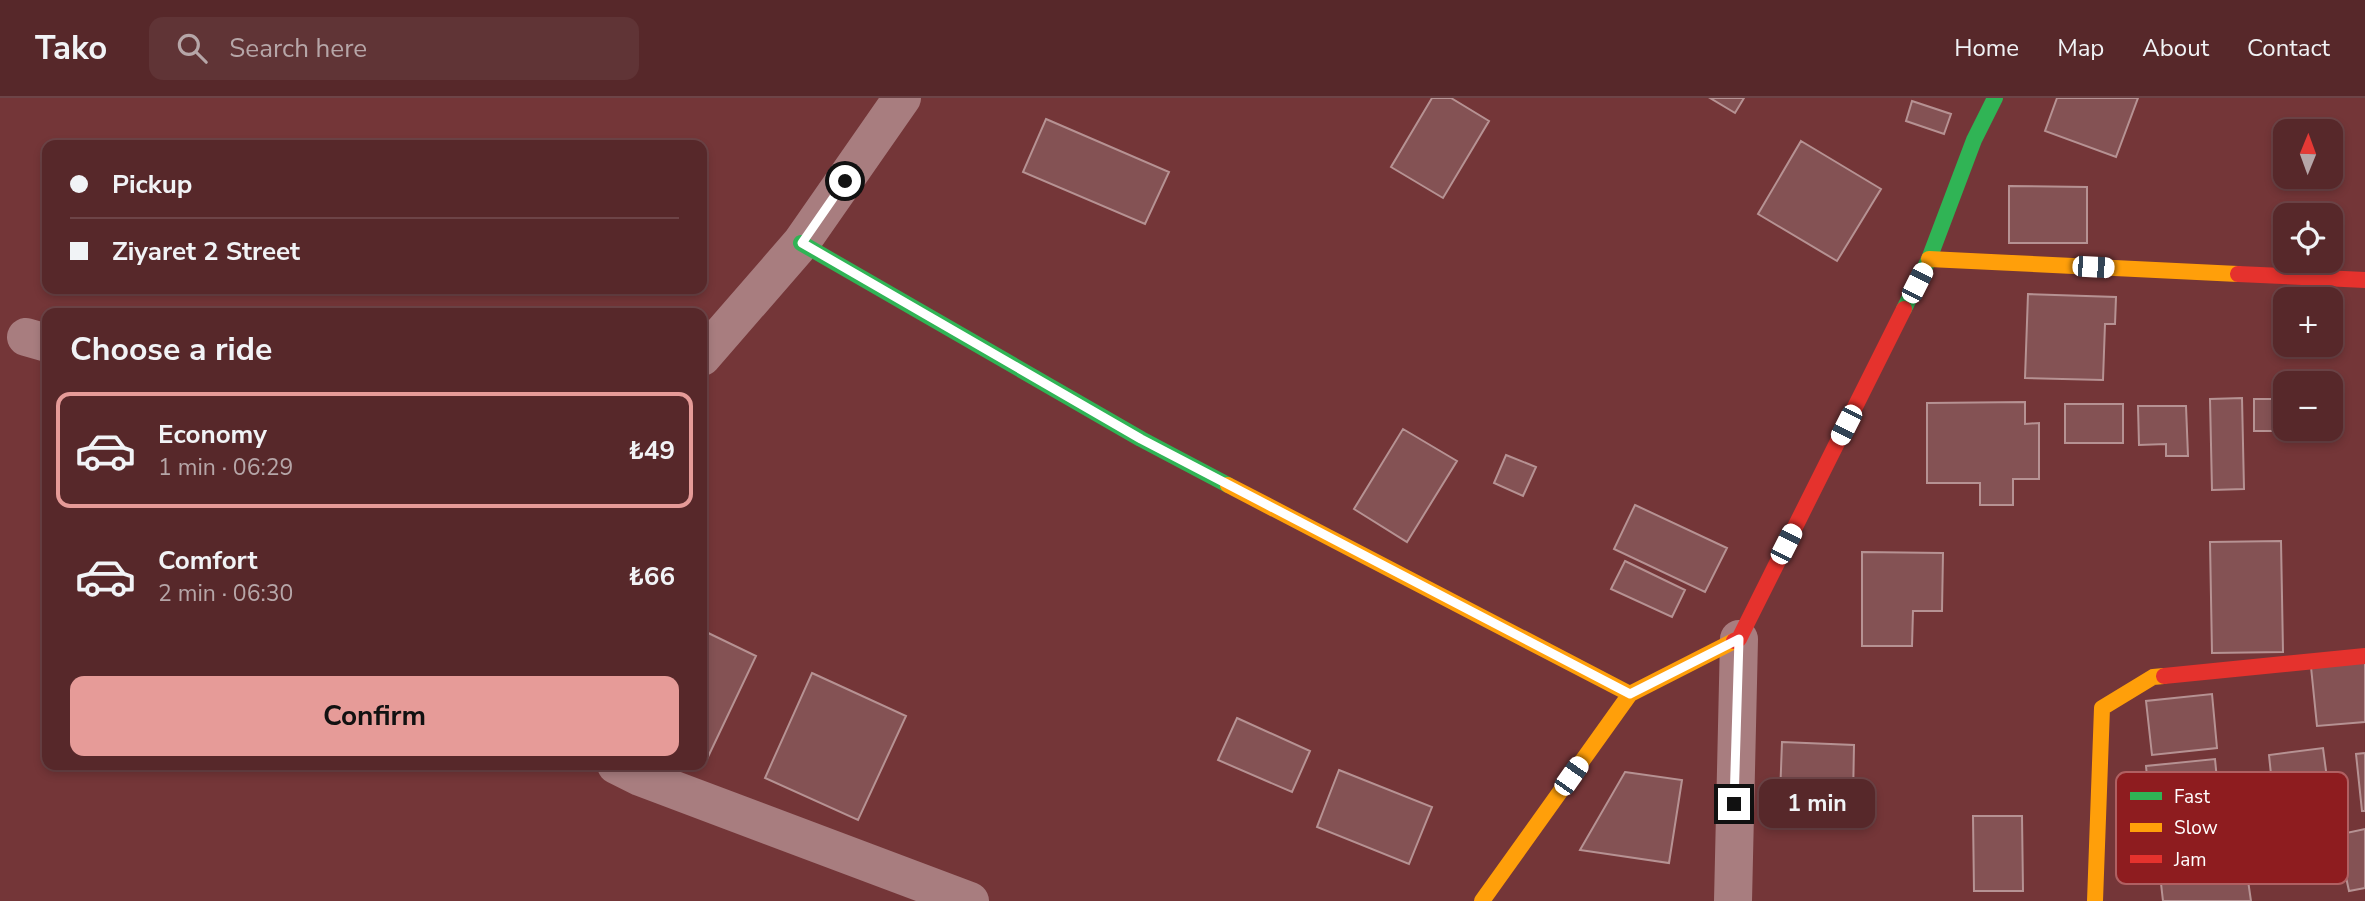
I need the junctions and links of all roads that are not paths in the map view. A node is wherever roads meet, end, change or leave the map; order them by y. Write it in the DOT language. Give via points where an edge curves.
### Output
graph roads {
  1 [pos="902,98"];
  2 [pos="1995,98"];
  3 [pos="802,243"];
  4 [pos="1929,259"];
  5 [pos="2365,280"];
  6 [pos="707,351"];
  7 [pos="1739,639"];
  8 [pos="2365,656"];
  9 [pos="1630,694"];
  10 [pos="626,770"];
  11 [pos="970,901"];
  12 [pos="1482,901"];
  13 [pos="1733,901"];
  14 [pos="2095,901"];
  1 -- 3 [label="street"];
  2 -- 4 [label="street" via="1973,140"];
  3 -- 6 [label="street"];
  3 -- 9 [label="street" via="1141,439"];
  4 -- 5 [label="street"];
  4 -- 7 [label="street"];
  7 -- 9 [label="street"];
  7 -- 13 [label="street"];
  8 -- 14 [label="street" via="2153,677 2102,708"];
  9 -- 12 [label="street"];
  10 -- 11 [label="street"];
}
